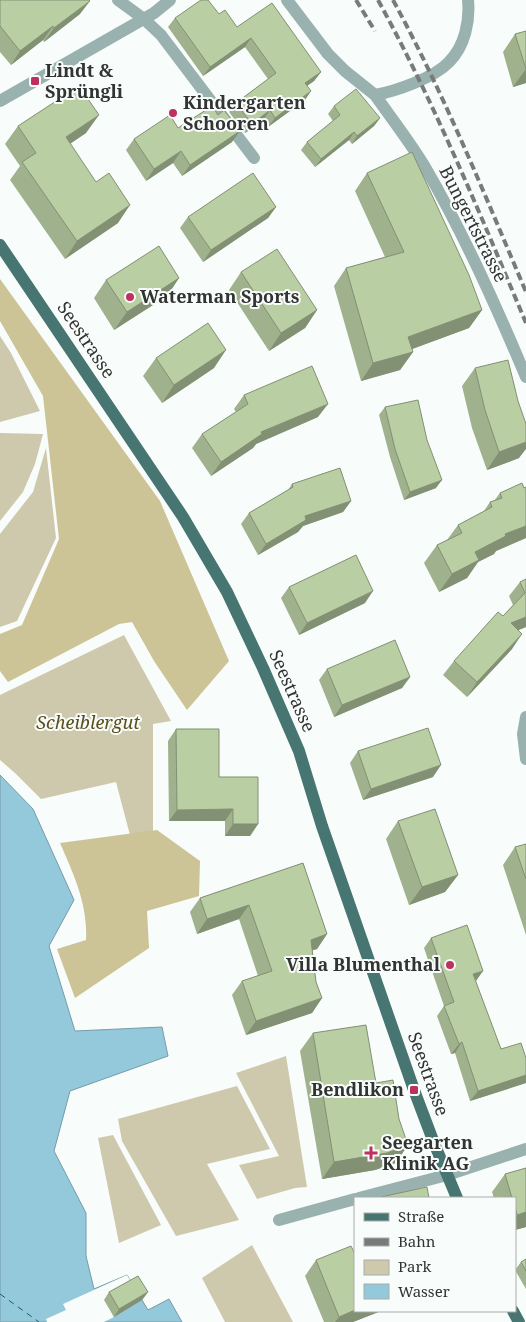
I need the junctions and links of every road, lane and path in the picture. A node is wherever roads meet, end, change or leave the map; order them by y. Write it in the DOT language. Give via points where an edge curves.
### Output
graph roads {
  1 [pos="118,0"];
  2 [pos="170,0"];
  3 [pos="287,0"];
  4 [pos="468,0"];
  5 [pos="144,19"];
  6 [pos="375,95"];
  7 [pos="0,101"];
  8 [pos="254,158"];
  9 [pos="0,245"];
  10 [pos="526,377"];
  11 [pos="526,717"];
  12 [pos="526,758"];
  13 [pos="526,1148"];
  14 [pos="447,1175"];
  15 [pos="363,1197"];
  16 [pos="457,1197"];
  17 [pos="354,1199"];
  18 [pos="278,1220"];
  1 -- 5 [label="street"];
  2 -- 5 [label="street"];
  3 -- 6 [label="street, Bungertstrasse" via="328,54"];
  4 -- 6 [label="street" via="464,37 449,62 412,85"];
  5 -- 7 [label="street"];
  5 -- 8 [label="street" via="161,36"];
  6 -- 10 [label="street, Bungertstrasse" via="407,138 439,192"];
  9 -- 14 [label="main road, Seestrasse" via="183,518 227,592 299,751 414,1090"];
  11 -- 12 [label="street" via="523,734"];
  13 -- 14 [label="street"];
  14 -- 15 [label="street"];
  14 -- 16 [label="main road, Seestrasse"];
  17 -- 18 [label="street"];
}
